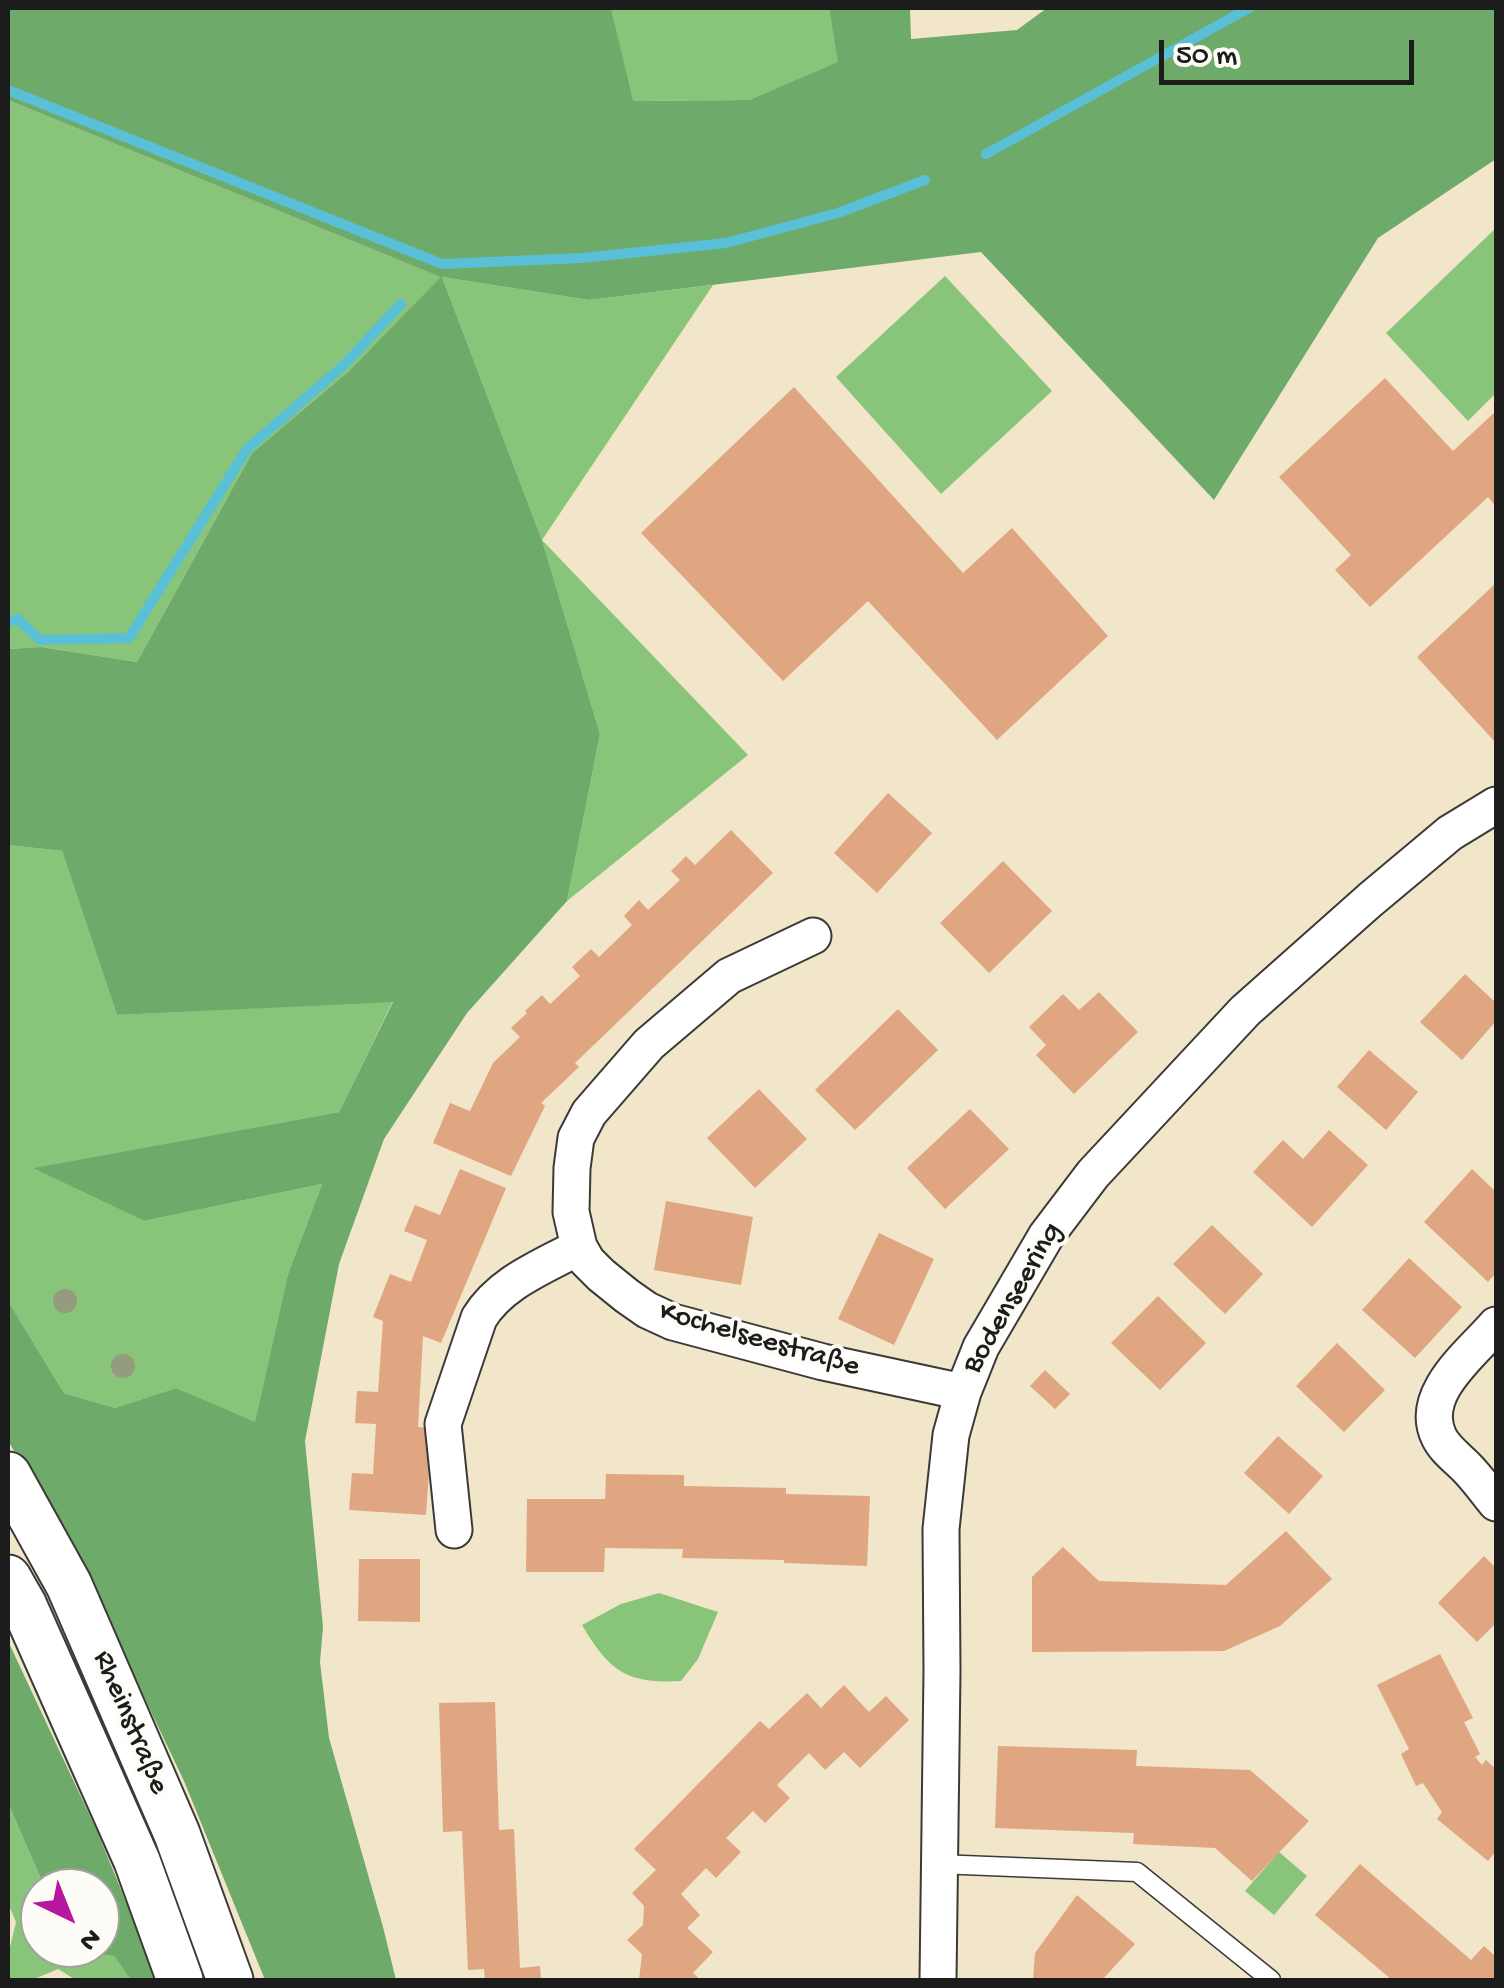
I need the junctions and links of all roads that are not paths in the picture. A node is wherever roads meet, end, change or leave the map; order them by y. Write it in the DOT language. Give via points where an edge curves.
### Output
graph roads {
  1 [pos="1496,805"];
  2 [pos="813,936"];
  3 [pos="579,1247"];
  4 [pos="1496,1324"];
  5 [pos="963,1392"];
  6 [pos="8,1475"];
  7 [pos="1496,1503"];
  8 [pos="454,1530"];
  9 [pos="8,1578"];
  10 [pos="938,1864"];
  11 [pos="180,1980"];
  12 [pos="230,1980"];
  13 [pos="938,1980"];
  14 [pos="1272,1980"];
  1 -- 5 [label="street, Bodenseering" via="1450,833 1245,1011 1106,1161 1046,1236 981,1347"];
  2 -- 3 [label="street" via="729,976 650,1044 589,1114 576,1138 572,1168"];
  3 -- 5 [label="street, Kochelseestraße" via="600,1275 673,1322"];
  3 -- 8 [label="street" via="512,1284 479,1318 444,1424"];
  4 -- 7 [label="street" via="1445,1383 1433,1417 1440,1440"];
  5 -- 10 [label="street, Bodenseering" via="951,1435 941,1529"];
  6 -- 12 [label="street, Rheinstraße" via="69,1585 177,1834"];
  9 -- 11 [label="street, Rheinstraße" via="138,1860"];
  10 -- 13 [label="street, Bodenseering"];
  10 -- 14 [label="lane" via="1137,1872"];
}
